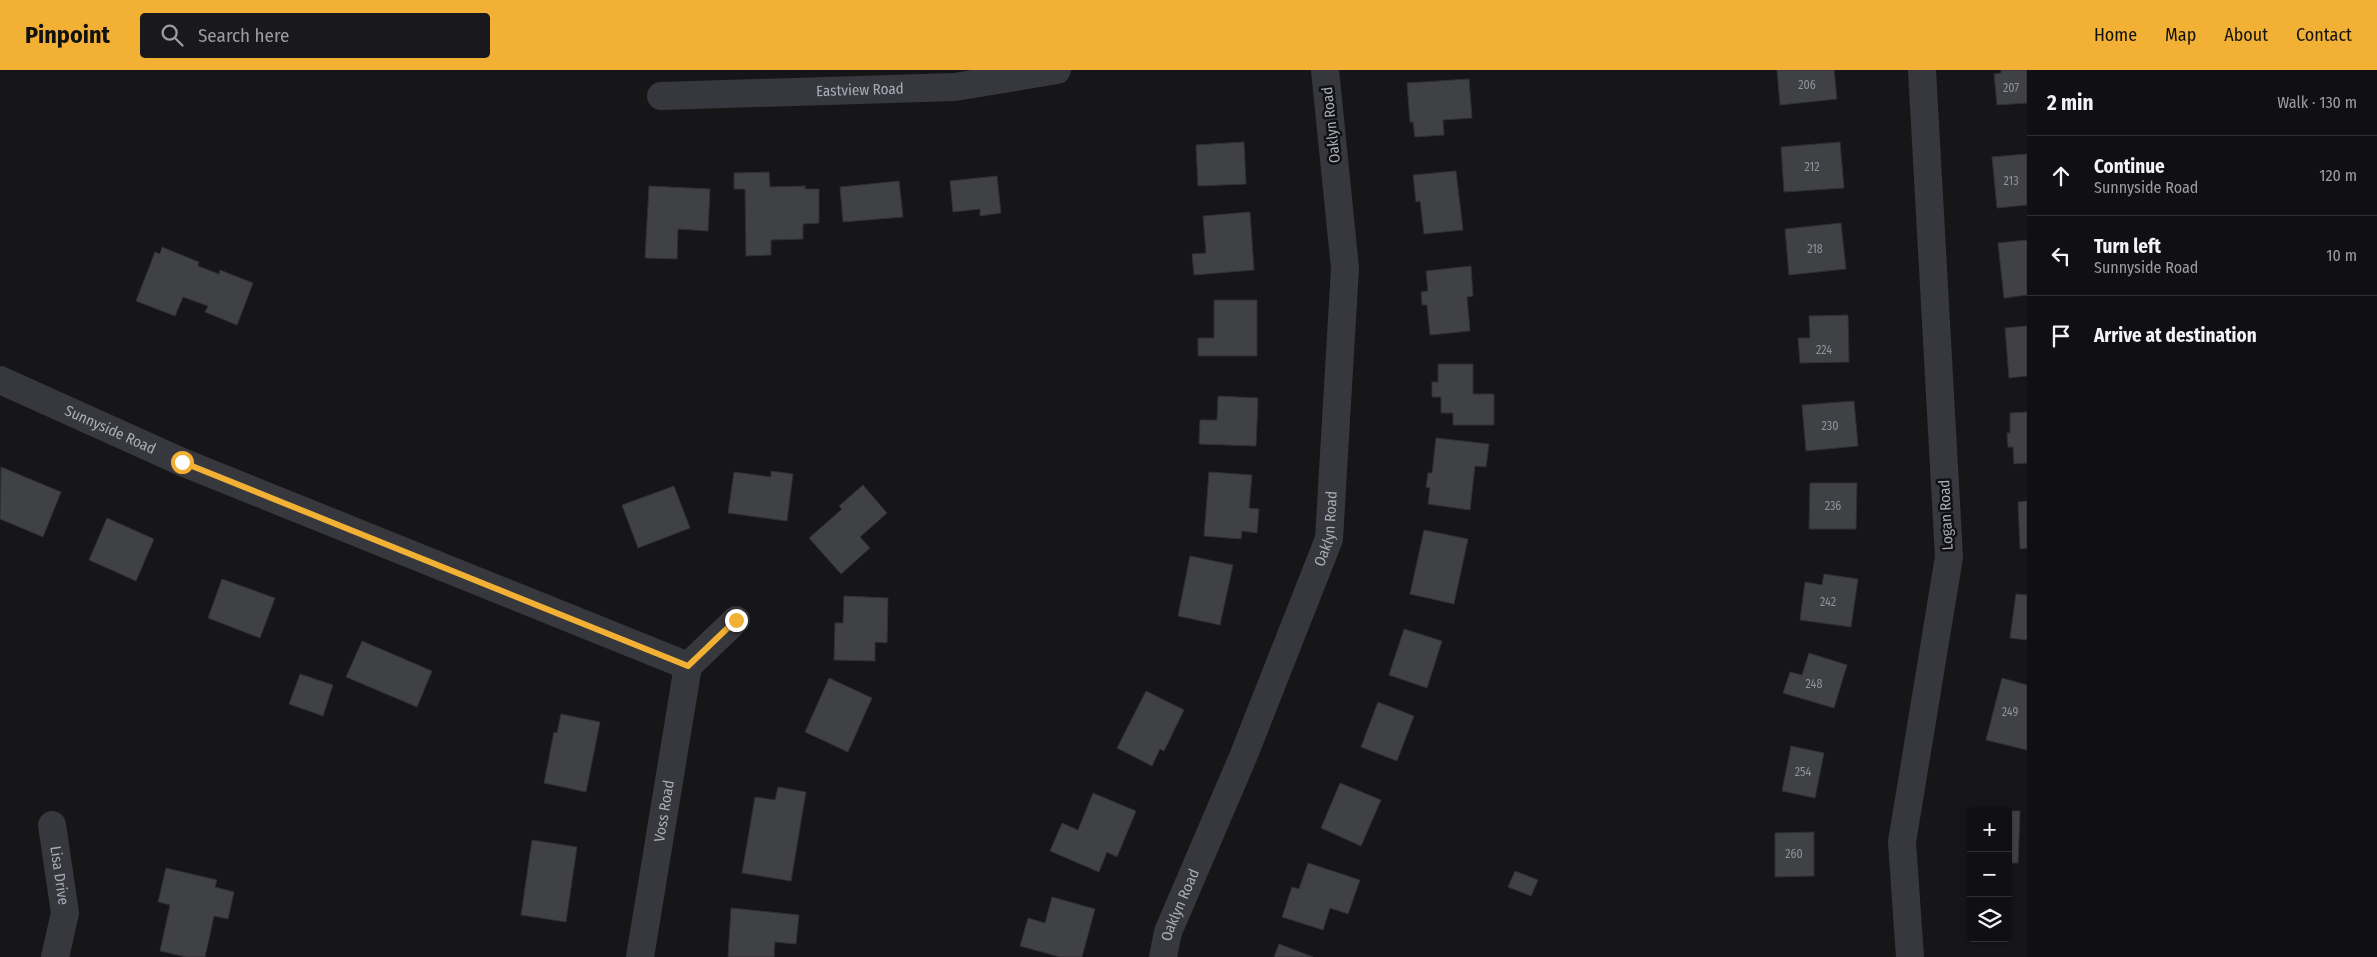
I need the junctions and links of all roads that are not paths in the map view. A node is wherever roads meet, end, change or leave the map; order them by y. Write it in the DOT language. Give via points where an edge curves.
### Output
graph roads {
  1 [pos="1057,70"];
  2 [pos="1325,70"];
  3 [pos="1922,70"];
  4 [pos="661,96"];
  5 [pos="0,380"];
  6 [pos="736,620"];
  7 [pos="688,666"];
  8 [pos="52,825"];
  9 [pos="54,957"];
  10 [pos="640,957"];
  11 [pos="1163,957"];
  12 [pos="1910,957"];
  1 -- 4 [label="street, Eastview Road" via="955,87"];
  2 -- 11 [label="street, Oaklyn Road" via="1345,268 1329,539 1243,757 1168,932"];
  3 -- 12 [label="street, Logan Road" via="1949,557 1902,842"];
  5 -- 7 [label="street, Sunnyside Road" via="182,462"];
  6 -- 7 [label="street"];
  7 -- 10 [label="street, Voss Road"];
  8 -- 9 [label="street, Lisa Drive" via="64,913"];
}
